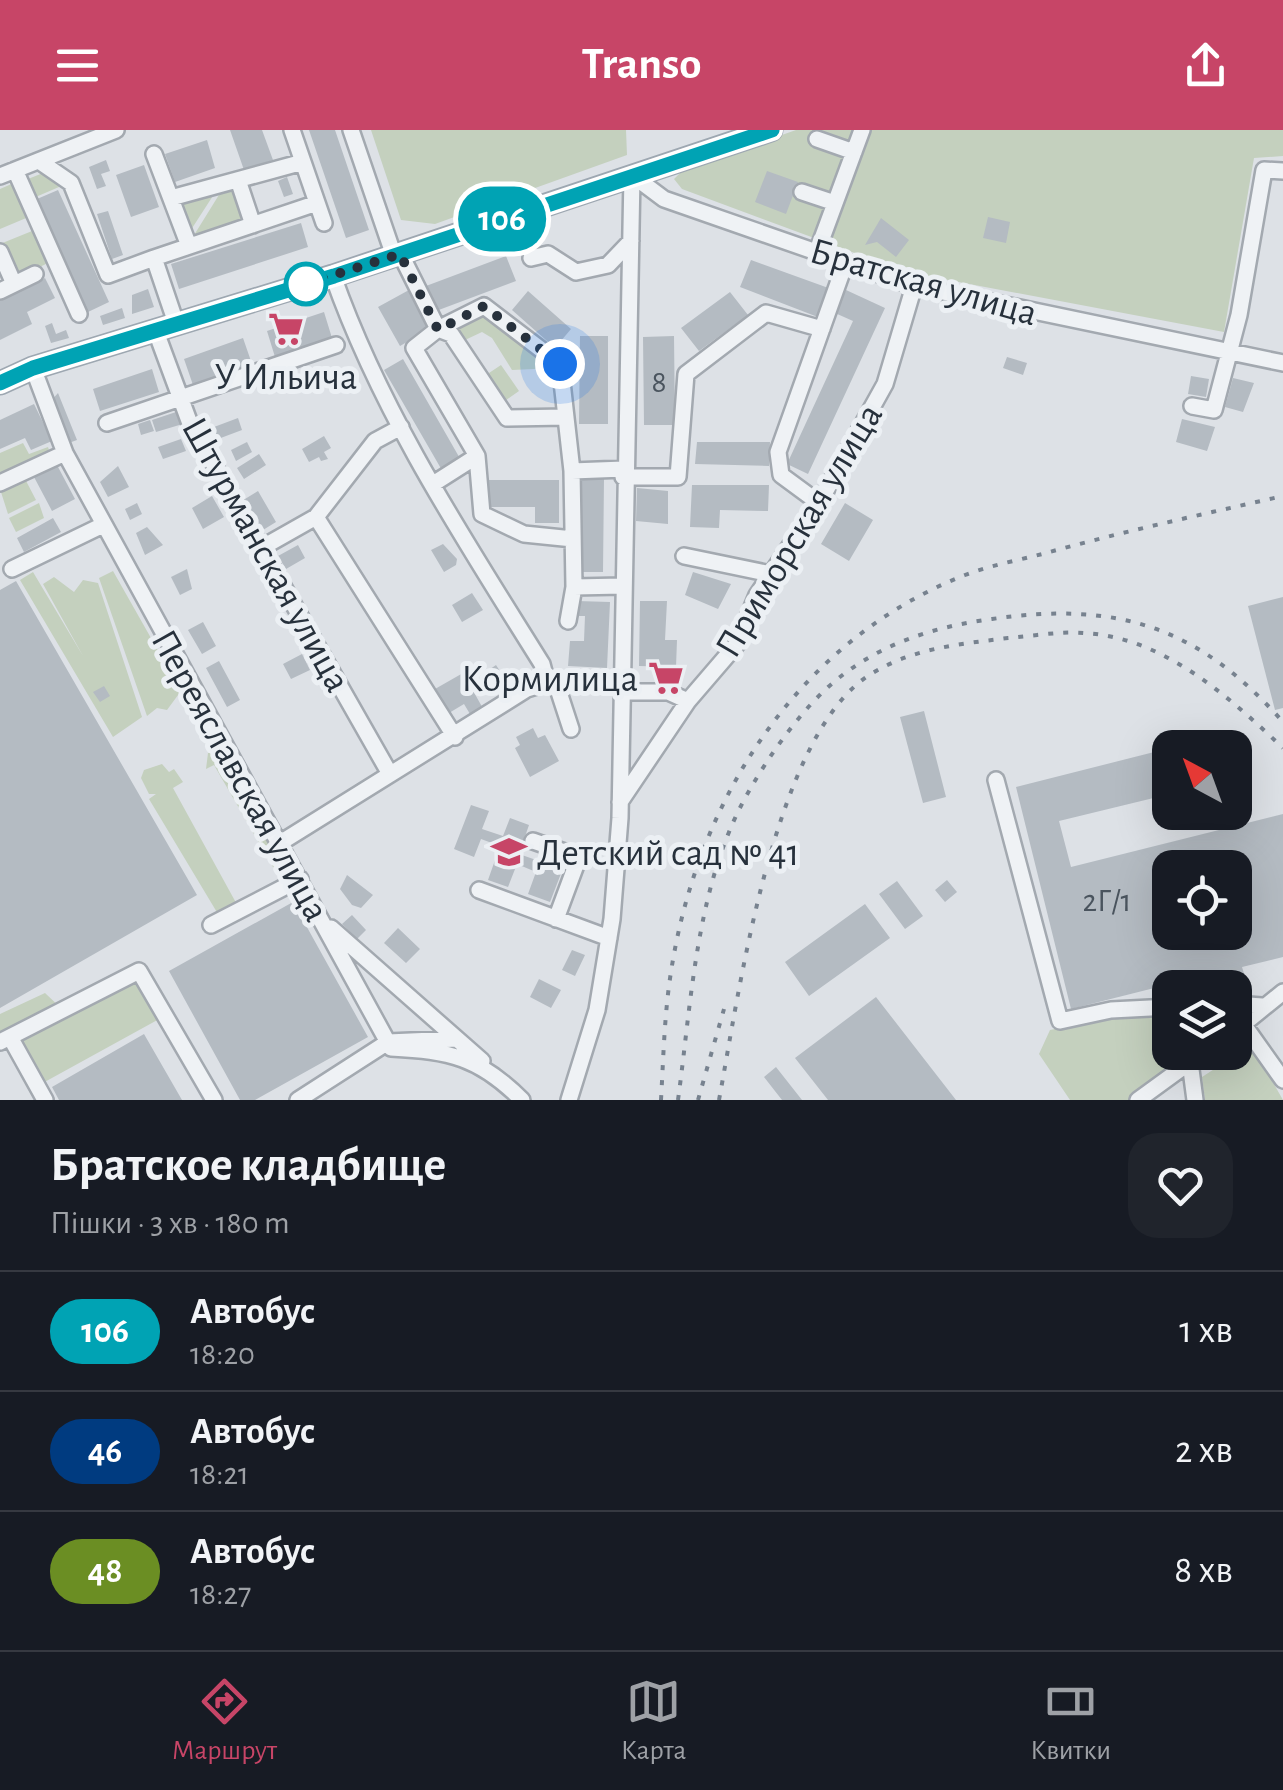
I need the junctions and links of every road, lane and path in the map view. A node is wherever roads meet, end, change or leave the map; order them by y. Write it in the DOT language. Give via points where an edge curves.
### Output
graph roads {
  1 [pos="116,130"];
  2 [pos="292,130"];
  3 [pos="352,130"];
  4 [pos="772,130"];
  5 [pos="862,130"];
  6 [pos="817,139"];
  7 [pos="854,152"];
  8 [pos="154,154"];
  9 [pos="39,161"];
  10 [pos="303,162"];
  11 [pos="1283,172"];
  12 [pos="8,173"];
  13 [pos="632,176"];
  14 [pos="238,180"];
  15 [pos="802,192"];
  16 [pos="170,198"];
  17 [pos="317,203"];
  18 [pos="835,203"];
  19 [pos="324,224"];
  20 [pos="252,225"];
  21 [pos="631,241"];
  22 [pos="189,246"];
  23 [pos="0,252"];
  24 [pos="818,252"];
  25 [pos="397,254"];
  26 [pos="154,258"];
  27 [pos="530,258"];
  28 [pos="846,261"];
  29 [pos="34,274"];
  30 [pos="334,276"];
  31 [pos="914,286"];
  32 [pos="7,288"];
  33 [pos="79,314"];
  34 [pos="166,326"];
  35 [pos="822,329"];
  36 [pos="438,330"];
  37 [pos="336,345"];
  38 [pos="1228,350"];
  39 [pos="1283,362"];
  40 [pos="33,368"];
  41 [pos="0,383"];
  42 [pos="179,397"];
  43 [pos="1192,406"];
  44 [pos="566,417"];
  45 [pos="107,423"];
  46 [pos="401,426"];
  47 [pos="65,454"];
  48 [pos="477,456"];
  49 [pos="572,471"];
  50 [pos="623,472"];
  51 [pos="0,483"];
  52 [pos="433,484"];
  53 [pos="819,503"];
  54 [pos="316,517"];
  55 [pos="103,526"];
  56 [pos="573,539"];
  57 [pos="263,546"];
  58 [pos="684,556"];
  59 [pos="12,569"];
  60 [pos="771,574"];
  61 [pos="622,586"];
  62 [pos="574,587"];
  63 [pos="568,621"];
  64 [pos="552,683"];
  65 [pos="622,687"];
  66 [pos="688,701"];
  67 [pos="571,729"];
  68 [pos="455,737"];
  69 [pos="390,774"];
  70 [pos="996,780"];
  71 [pos="620,802"];
  72 [pos="534,841"];
  73 [pos="280,843"];
  74 [pos="300,879"];
  75 [pos="479,890"];
  76 [pos="556,919"];
  77 [pos="322,921"];
  78 [pos="212,926"];
  79 [pos="609,938"];
  80 [pos="1283,992"];
  81 [pos="1252,1005"];
  82 [pos="1262,1006"];
  83 [pos="1152,1008"];
  84 [pos="1252,1016"];
  85 [pos="457,1038"];
  86 [pos="5,1040"];
  87 [pos="388,1042"];
  88 [pos="1252,1043"];
  89 [pos="1179,1070"];
  90 [pos="1197,1070"];
  91 [pos="493,1071"];
  92 [pos="1283,1080"];
  93 [pos="319,1096"];
  94 [pos="574,1099"];
  95 [pos="45,1100"];
  96 [pos="214,1100"];
  97 [pos="298,1100"];
  98 [pos="522,1100"];
  99 [pos="1138,1100"];
  100 [pos="1196,1100"];
  1 -- 9 [label="street"];
  2 -- 10 [label="street"];
  3 -- 25 [label="street"];
  4 -- 13 [label="main road"];
  5 -- 7 [label="street"];
  6 -- 7 [label="street"];
  7 -- 18 [label="street"];
  8 -- 16 [label="street"];
  9 -- 12 [label="street"];
  9 -- 26 [label="street" via="72,184 108,276"];
  10 -- 14 [label="street"];
  10 -- 17 [label="street"];
  11 -- 38 [label="street" via="1264,170"];
  12 -- 33 [label="street"];
  13 -- 21 [label="street"];
  13 -- 24 [label="street, Братская улица" via="664,198"];
  13 -- 25 [label="main road"];
  14 -- 16 [label="street"];
  14 -- 20 [label="street"];
  15 -- 18 [label="street"];
  16 -- 22 [label="street"];
  17 -- 19 [label="street"];
  17 -- 20 [label="street"];
  18 -- 24 [label="street"];
  20 -- 22 [label="street"];
  21 -- 27 [label="street" via="608,265 576,272 548,254"];
  21 -- 50 [label="street"];
  22 -- 26 [label="street"];
  23 -- 32 [label="street"];
  24 -- 28 [label="street, Братская улица"];
  25 -- 30 [label="main road"];
  25 -- 36 [label="street"];
  26 -- 34 [label="street, Штурманская улица"];
  28 -- 31 [label="street, Братская улица"];
  28 -- 35 [label="street"];
  29 -- 32 [label="street"];
  30 -- 34 [label="main road"];
  30 -- 46 [label="street" via="365,362"];
  31 -- 38 [label="street, Братская улица"];
  31 -- 53 [label="street, Приморская улица" via="884,384"];
  34 -- 40 [label="main road"];
  34 -- 42 [label="street, Штурманская улица"];
  35 -- 50 [label="street" via="766,313 686,374 678,476"];
  35 -- 53 [label="street" via="778,452 780,475"];
  36 -- 44 [label="street" via="451,334 506,418"];
  36 -- 44 [label="street" via="484,306 560,364"];
  36 -- 48 [label="street" via="414,348"];
  37 -- 42 [label="street"];
  38 -- 39 [label="street, Братская улица"];
  38 -- 43 [label="street" via="1214,410"];
  40 -- 41 [label="main road"];
  40 -- 47 [label="street, Переяславская улица"];
  42 -- 45 [label="street"];
  42 -- 57 [label="street, Штурманская улица"];
  44 -- 49 [label="street"];
  46 -- 52 [label="street"];
  46 -- 54 [label="street" via="375,441"];
  47 -- 51 [label="street"];
  47 -- 55 [label="street, Переяславская улица"];
  48 -- 52 [label="street"];
  48 -- 56 [label="street" via="482,514 524,534"];
  49 -- 50 [label="street"];
  49 -- 56 [label="street"];
  50 -- 61 [label="street"];
  52 -- 64 [label="street"];
  53 -- 60 [label="street, Приморская улица"];
  54 -- 57 [label="street"];
  54 -- 68 [label="street"];
  55 -- 59 [label="street"];
  55 -- 73 [label="street, Переяславская улица"];
  56 -- 62 [label="street"];
  57 -- 69 [label="street, Штурманская улица"];
  58 -- 60 [label="street"];
  60 -- 66 [label="street, Приморская улица" via="737,644"];
  61 -- 62 [label="street"];
  61 -- 65 [label="street"];
  62 -- 63 [label="street"];
  64 -- 65 [label="street"];
  64 -- 67 [label="street"];
  64 -- 68 [label="street" via="527,689"];
  65 -- 66 [label="street"];
  65 -- 71 [label="street"];
  66 -- 71 [label="street, Приморская улица"];
  68 -- 69 [label="street"];
  69 -- 73 [label="street"];
  70 -- 83 [label="street" via="1060,1022"];
  71 -- 79 [label="street"];
  72 -- 76 [label="street" via="580,857"];
  73 -- 74 [label="street, Переяславская улица"];
  74 -- 77 [label="street, Переяславская улица"];
  74 -- 78 [label="street"];
  75 -- 76 [label="street"];
  76 -- 79 [label="street"];
  77 -- 85 [label="street"];
  77 -- 87 [label="street, Переяславская улица"];
  79 -- 94 [label="street"];
  80 -- 82 [label="street"];
  81 -- 82 [label="street"];
  82 -- 84 [label="street"];
  85 -- 87 [label="street"];
  85 -- 91 [label="street"];
  86 -- 95 [label="street"];
  86 -- 96 [label="street" via="139,972"];
  87 -- 91 [label="street"];
  87 -- 93 [label="street"];
  88 -- 92 [label="street"];
  89 -- 99 [label="street"];
  90 -- 100 [label="street"];
  91 -- 98 [label="street"];
  93 -- 97 [label="street"];
}
